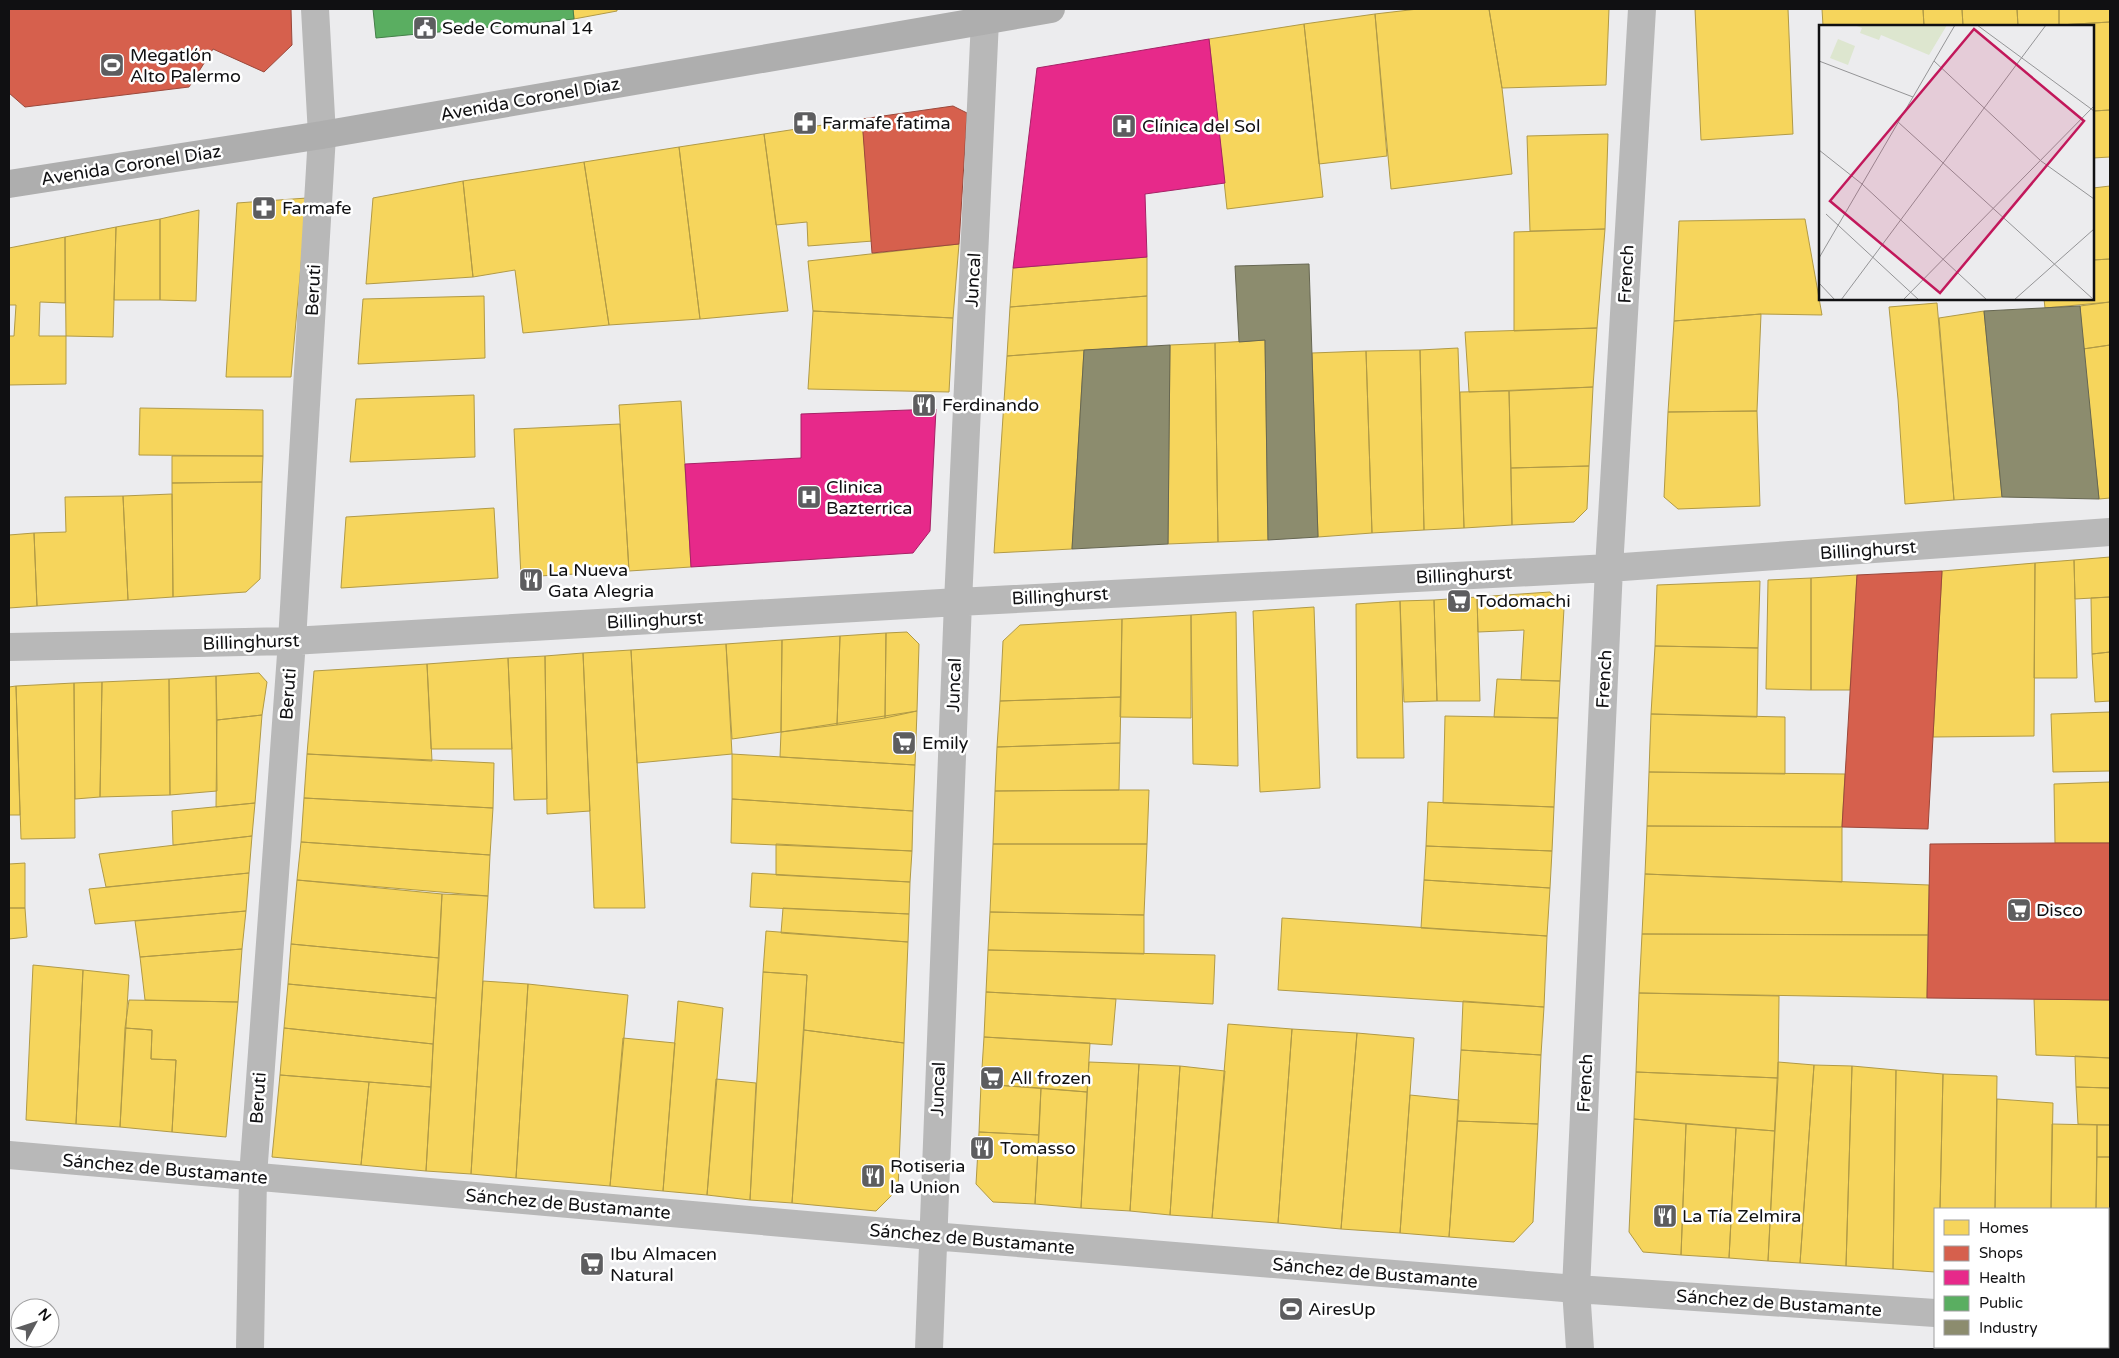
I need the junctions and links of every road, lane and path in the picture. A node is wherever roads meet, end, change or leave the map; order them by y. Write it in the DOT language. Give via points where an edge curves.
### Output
graph roads {
  1 [pos="315,9"];
  2 [pos="1051,9"];
  3 [pos="1642,9"];
  4 [pos="985,20"];
  5 [pos="322,135"];
  6 [pos="9,184"];
  7 [pos="2110,532"];
  8 [pos="1609,568"];
  9 [pos="958,602"];
  10 [pos="292,641"];
  11 [pos="9,646"];
  12 [pos="9,1155"];
  13 [pos="253,1176"];
  14 [pos="932,1236"];
  15 [pos="1576,1289"];
  16 [pos="1934,1313"];
  17 [pos="250,1349"];
  18 [pos="929,1349"];
  19 [pos="1580,1349"];
  1 -- 5 [label="street, Beruti"];
  2 -- 4 [label="main road, Avenida Coronel Díaz"];
  3 -- 8 [label="street, French"];
  4 -- 5 [label="main road, Avenida Coronel Díaz"];
  4 -- 9 [label="street, Juncal"];
  5 -- 6 [label="main road, Avenida Coronel Díaz"];
  5 -- 10 [label="street, Beruti"];
  7 -- 8 [label="street, Billinghurst"];
  8 -- 9 [label="street, Billinghurst"];
  8 -- 15 [label="street, French"];
  9 -- 10 [label="street, Billinghurst"];
  9 -- 14 [label="street, Juncal"];
  10 -- 11 [label="street, Billinghurst"];
  10 -- 13 [label="street, Beruti"];
  12 -- 13 [label="street, Sánchez de Bustamante"];
  13 -- 14 [label="street, Sánchez de Bustamante"];
  13 -- 17 [label="street, Beruti"];
  14 -- 15 [label="street, Sánchez de Bustamante"];
  14 -- 18 [label="street, Juncal"];
  15 -- 16 [label="street, Sánchez de Bustamante"];
  15 -- 19 [label="street, French"];
}
